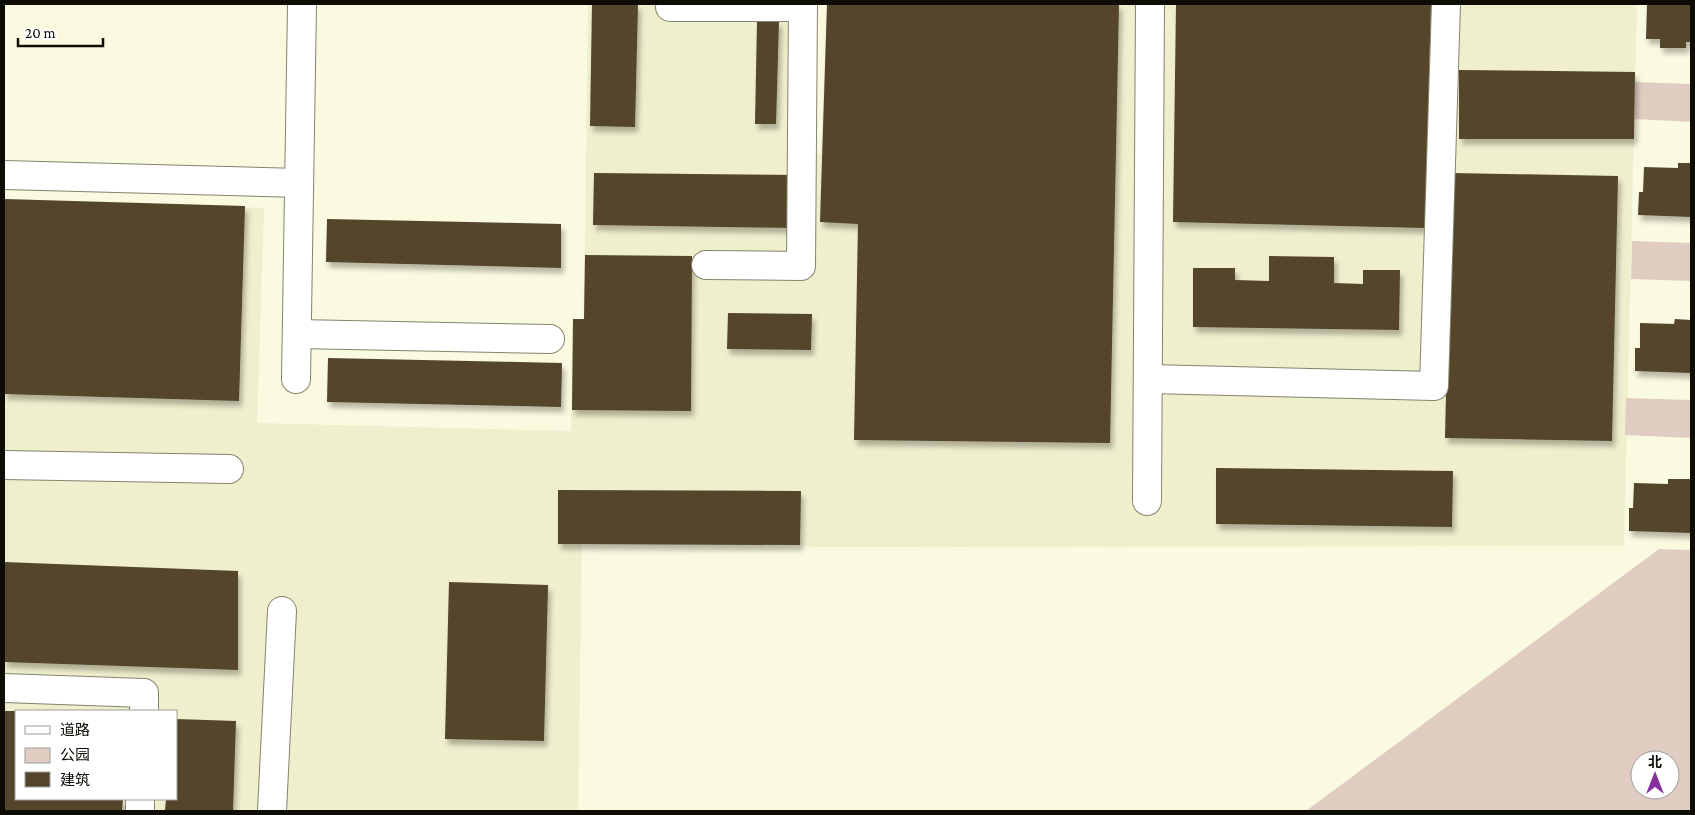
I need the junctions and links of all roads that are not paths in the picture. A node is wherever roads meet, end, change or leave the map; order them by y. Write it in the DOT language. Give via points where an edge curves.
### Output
graph roads {
  1 [pos="302,4"];
  2 [pos="1150,4"];
  3 [pos="1446,4"];
  4 [pos="803,5"];
  5 [pos="670,6"];
  6 [pos="4,175"];
  7 [pos="299,183"];
  8 [pos="706,265"];
  9 [pos="296,334"];
  10 [pos="550,339"];
  11 [pos="296,379"];
  12 [pos="1149,379"];
  13 [pos="4,465"];
  14 [pos="229,469"];
  15 [pos="1147,502"];
  16 [pos="282,611"];
  17 [pos="4,688"];
  18 [pos="144,710"];
  19 [pos="272,811"];
  1 -- 7 [label="lane"];
  2 -- 12 [label="lane"];
  3 -- 12 [label="lane" via="1434,386"];
  4 -- 5 [label="lane"];
  4 -- 8 [label="lane" via="801,266"];
  6 -- 7 [label="lane"];
  7 -- 9 [label="lane"];
  9 -- 10 [label="lane"];
  9 -- 11 [label="lane"];
  12 -- 15 [label="lane"];
  13 -- 14 [label="lane"];
  16 -- 19 [label="lane"];
  17 -- 18 [label="lane" via="144,693"];
}
